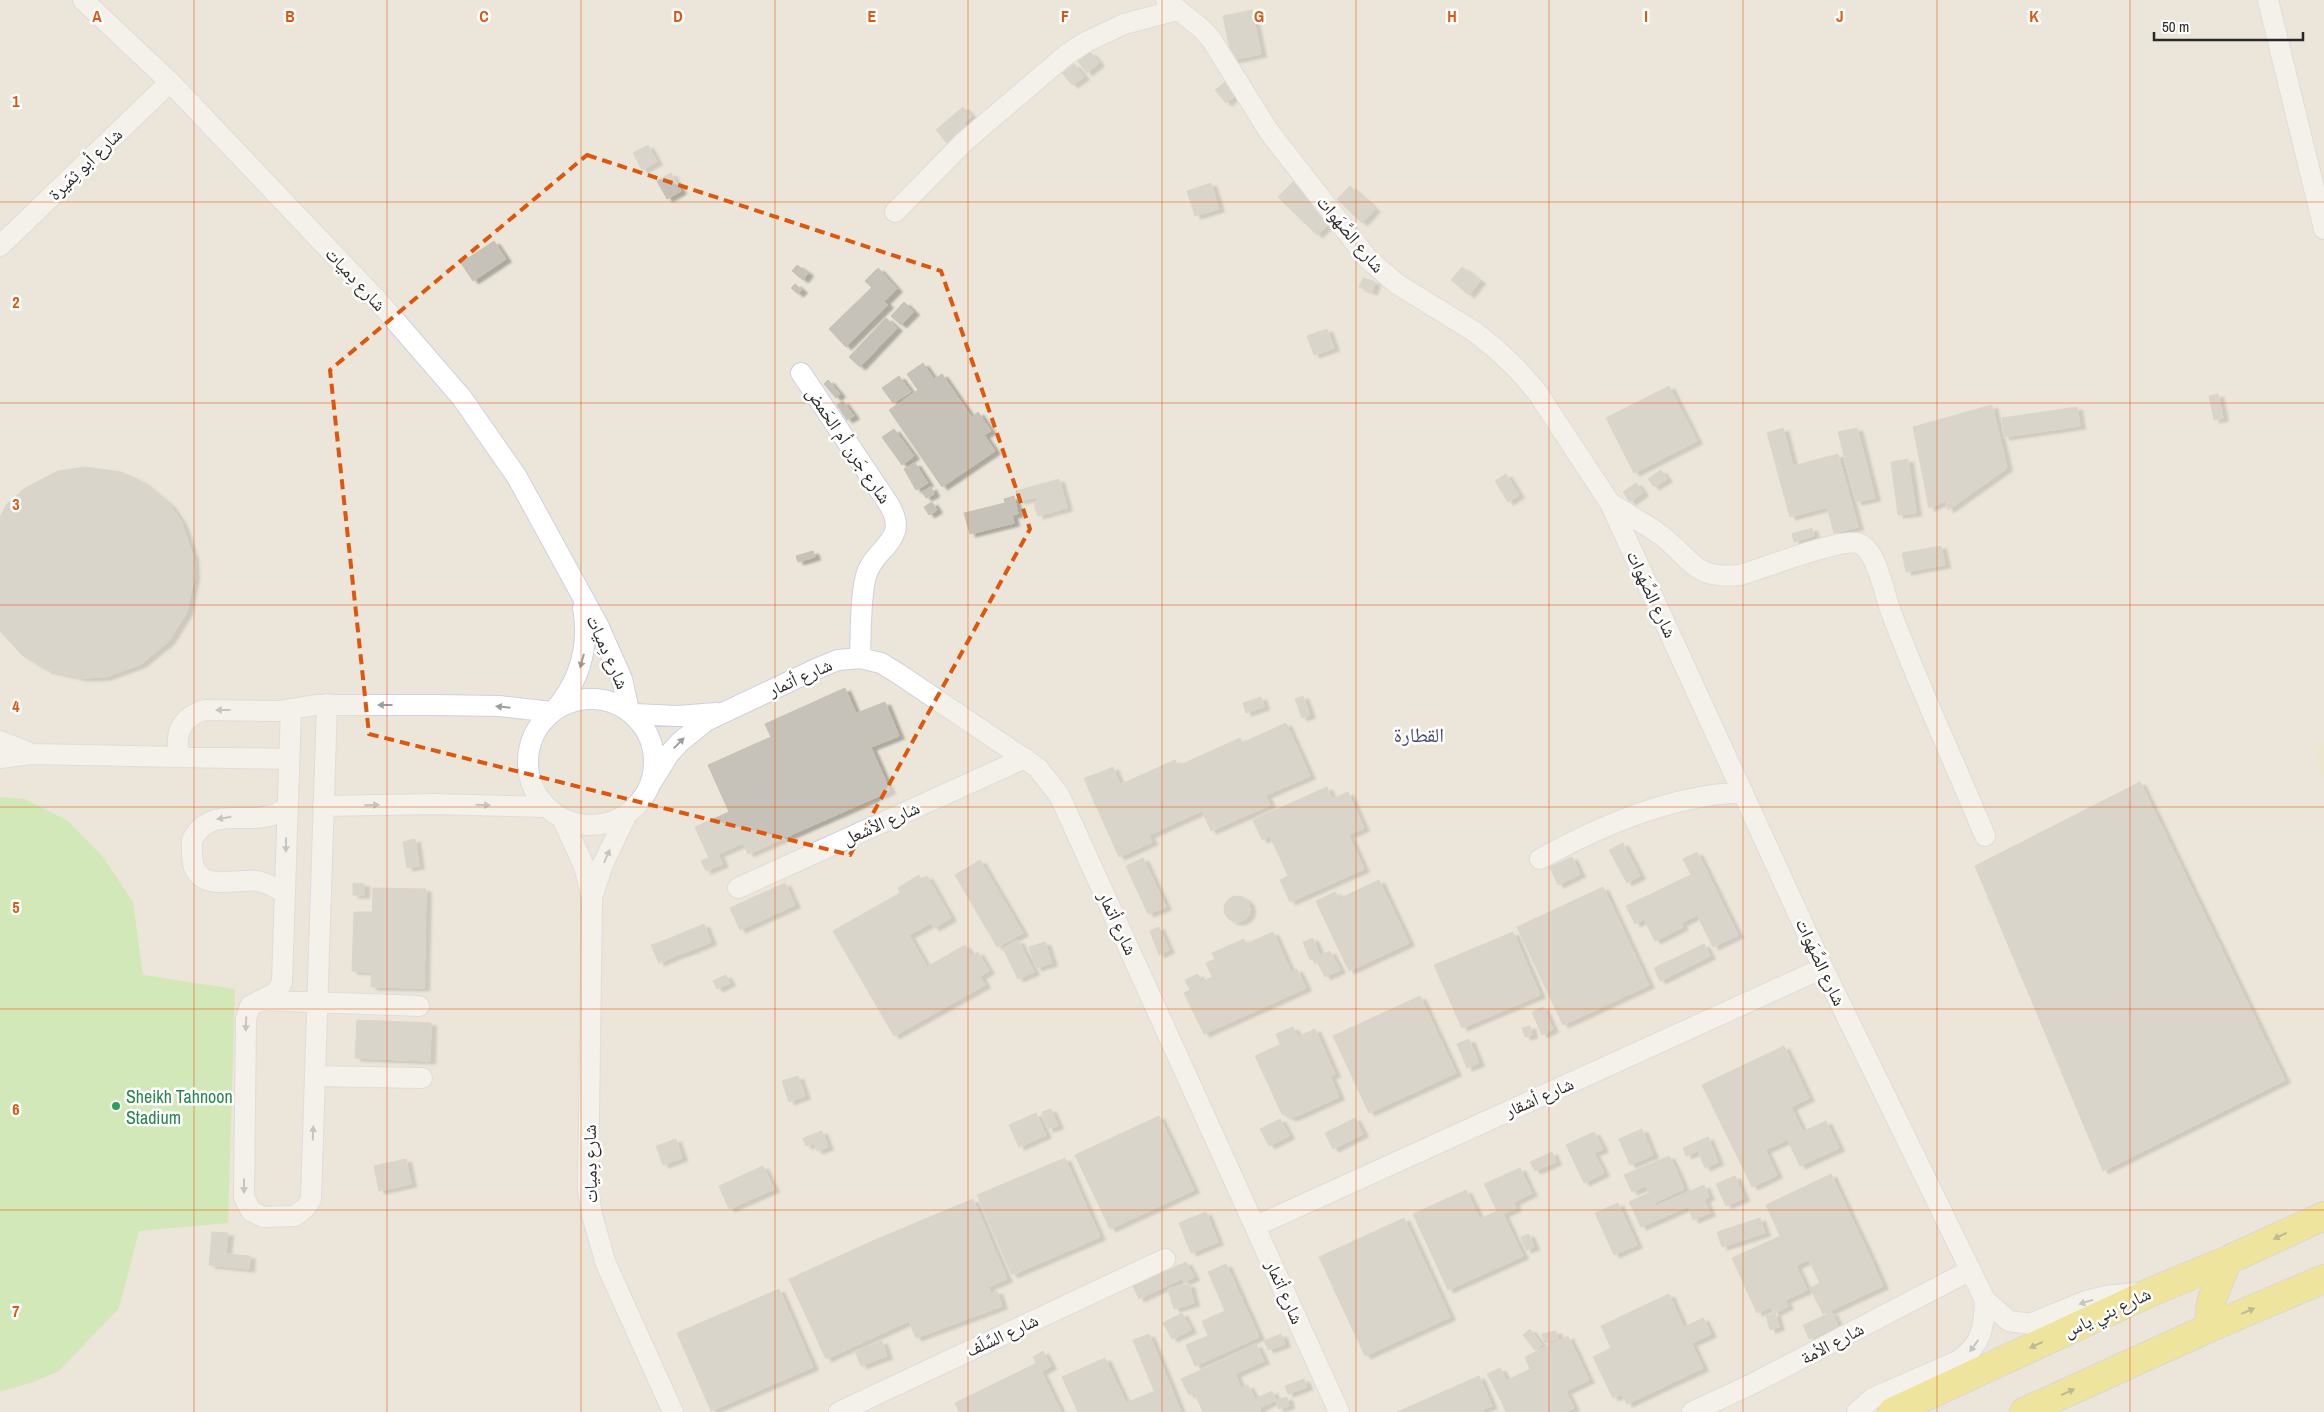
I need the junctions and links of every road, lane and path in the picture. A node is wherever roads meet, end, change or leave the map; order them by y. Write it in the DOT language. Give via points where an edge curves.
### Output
graph roads {
  1 [pos="83,0"];
  2 [pos="2268,0"];
  3 [pos="1172,5"];
  4 [pos="170,82"];
  5 [pos="895,212"];
  6 [pos="2324,229"];
  7 [pos="0,246"];
  8 [pos="801,373"];
  9 [pos="1610,502"];
  10 [pos="581,595"];
  11 [pos="860,658"];
  12 [pos="327,704"];
  13 [pos="291,709"];
  14 [pos="553,711"];
  15 [pos="631,712"];
  16 [pos="721,713"];
  17 [pos="0,741"];
  18 [pos="31,754"];
  19 [pos="180,756"];
  20 [pos="0,758"];
  21 [pos="1025,758"];
  22 [pos="288,759"];
  23 [pos="651,783"];
  24 [pos="1743,792"];
  25 [pos="323,806"];
  26 [pos="287,807"];
  27 [pos="555,813"];
  28 [pos="627,814"];
  29 [pos="1985,836"];
  30 [pos="1540,859"];
  31 [pos="738,888"];
  32 [pos="285,894"];
  33 [pos="592,899"];
  34 [pos="1823,968"];
  35 [pos="259,1000"];
  36 [pos="316,1002"];
  37 [pos="419,1006"];
  38 [pos="315,1076"];
  39 [pos="422,1078"];
  40 [pos="2324,1216"];
  41 [pos="1256,1226"];
  42 [pos="1165,1259"];
  43 [pos="2228,1260"];
  44 [pos="1972,1270"];
  45 [pos="2321,1283"];
  46 [pos="2151,1292"];
  47 [pos="1985,1300"];
  48 [pos="2211,1326"];
  49 [pos="672,1412"];
  50 [pos="839,1412"];
  51 [pos="1339,1412"];
  52 [pos="1692,1412"];
  53 [pos="1858,1412"];
  54 [pos="1892,1412"];
  55 [pos="2024,1412"];
  1 -- 4 [label="street, شارع دِميات"];
  2 -- 6 [label="street"];
  3 -- 5 [label="street" via="1092,39 1066,55 964,142"];
  3 -- 9 [label="street, شارع الصَّهَوات" via="1212,39 1270,134 1368,258 1397,284 1475,332 1518,370 1537,392"];
  4 -- 7 [label="street, شارع أبو ثِمَيرة"];
  4 -- 10 [label="street, شارع دِميات" via="379,302 462,398 516,477"];
  8 -- 11 [label="street, شارع جَرن أم الحَمض" via="894,512 896,522 891,542 876,557 866,577"];
  9 -- 24 [label="street, شارع الصَّهَوات"];
  9 -- 29 [label="street" via="1662,536 1694,567 1708,574 1740,575 1838,544 1858,543 1865,547 1874,560 1900,635"];
  10 -- 14 [label="street, شارع دِميات, one-way" via="586,637 584,657 568,695"];
  10 -- 15 [label="street, شارع دِميات" via="598,624 622,679"];
  11 -- 16 [label="street, شارع أتمار" via="838,660"];
  11 -- 21 [label="street, شارع أتمار" via="881,663"];
  12 -- 13 [label="street"];
  14 -- 12 [label="street, one-way" via="498,706"];
  12 -- 25 [label="street"];
  13 -- 19 [label="street, one-way" via="196,712 187,718 177,736"];
  13 -- 22 [label="street"];
  14 -- 15 [label="street" via="573,701 592,698 612,702"];
  14 -- 27 [label="street" via="531,742 528,759 536,794"];
  15 -- 16 [label="street, شارع أتمار" via="670,716"];
  15 -- 23 [label="street" via="646,728 653,746 655,764"];
  23 -- 16 [label="street, شارع أتمار, one-way" via="680,742 692,730"];
  17 -- 18 [label="street"];
  18 -- 19 [label="street"];
  18 -- 20 [label="street"];
  19 -- 22 [label="street"];
  21 -- 31 [label="street, شارع الأشعل"];
  21 -- 41 [label="street, شارع أتمار" via="1038,768 1059,795"];
  22 -- 26 [label="street"];
  23 -- 28 [label="street" via="637,806"];
  24 -- 30 [label="street" via="1692,797 1643,812 1608,825"];
  24 -- 34 [label="street, شارع الصَّهَوات"];
  25 -- 27 [label="street, one-way" via="434,804"];
  25 -- 36 [label="street"];
  26 -- 32 [label="street, one-way"];
  26 -- 32 [label="street, one-way" via="267,818 217,819 202,827 192,840 194,867 204,878 216,882 255,880"];
  27 -- 28 [label="street" via="584,824 606,823"];
  27 -- 33 [label="street, شارع دِميات" via="584,866"];
  33 -- 28 [label="street, شارع دِميات, one-way" via="603,864"];
  32 -- 35 [label="street" via="282,982 277,992"];
  33 -- 49 [label="street, شارع دِميات" via="588,1189 592,1215 606,1264"];
  34 -- 41 [label="street, شارع أشقار"];
  34 -- 44 [label="street, شارع الصَّهَوات"];
  35 -- 36 [label="street"];
  35 -- 38 [label="street, one-way" via="247,1012 246,1029 244,1197 256,1215 295,1216 310,1199"];
  36 -- 37 [label="street"];
  36 -- 38 [label="street"];
  38 -- 39 [label="street"];
  40 -- 43 [label="main road, شارع بني ياس, one-way"];
  41 -- 51 [label="street, شارع أتمار"];
  42 -- 50 [label="street, شارع السَّلَف"];
  43 -- 46 [label="main road, شارع بني ياس"];
  43 -- 48 [label="main road" via="2210,1303"];
  44 -- 47 [label="street, شارع الصَّهَوات"];
  44 -- 52 [label="street, شارع الأمة" via="1750,1386"];
  48 -- 45 [label="main road, one-way"];
  46 -- 47 [label="street, شارع الصَّهَوات, one-way" via="2106,1296 2058,1311 2030,1324 2009,1321"];
  46 -- 54 [label="main road, شارع بني ياس, one-way"];
  47 -- 53 [label="street, شارع الصَّهَوات, one-way" via="1982,1335 1968,1354 1873,1398"];
  55 -- 48 [label="main road, one-way"];
}
